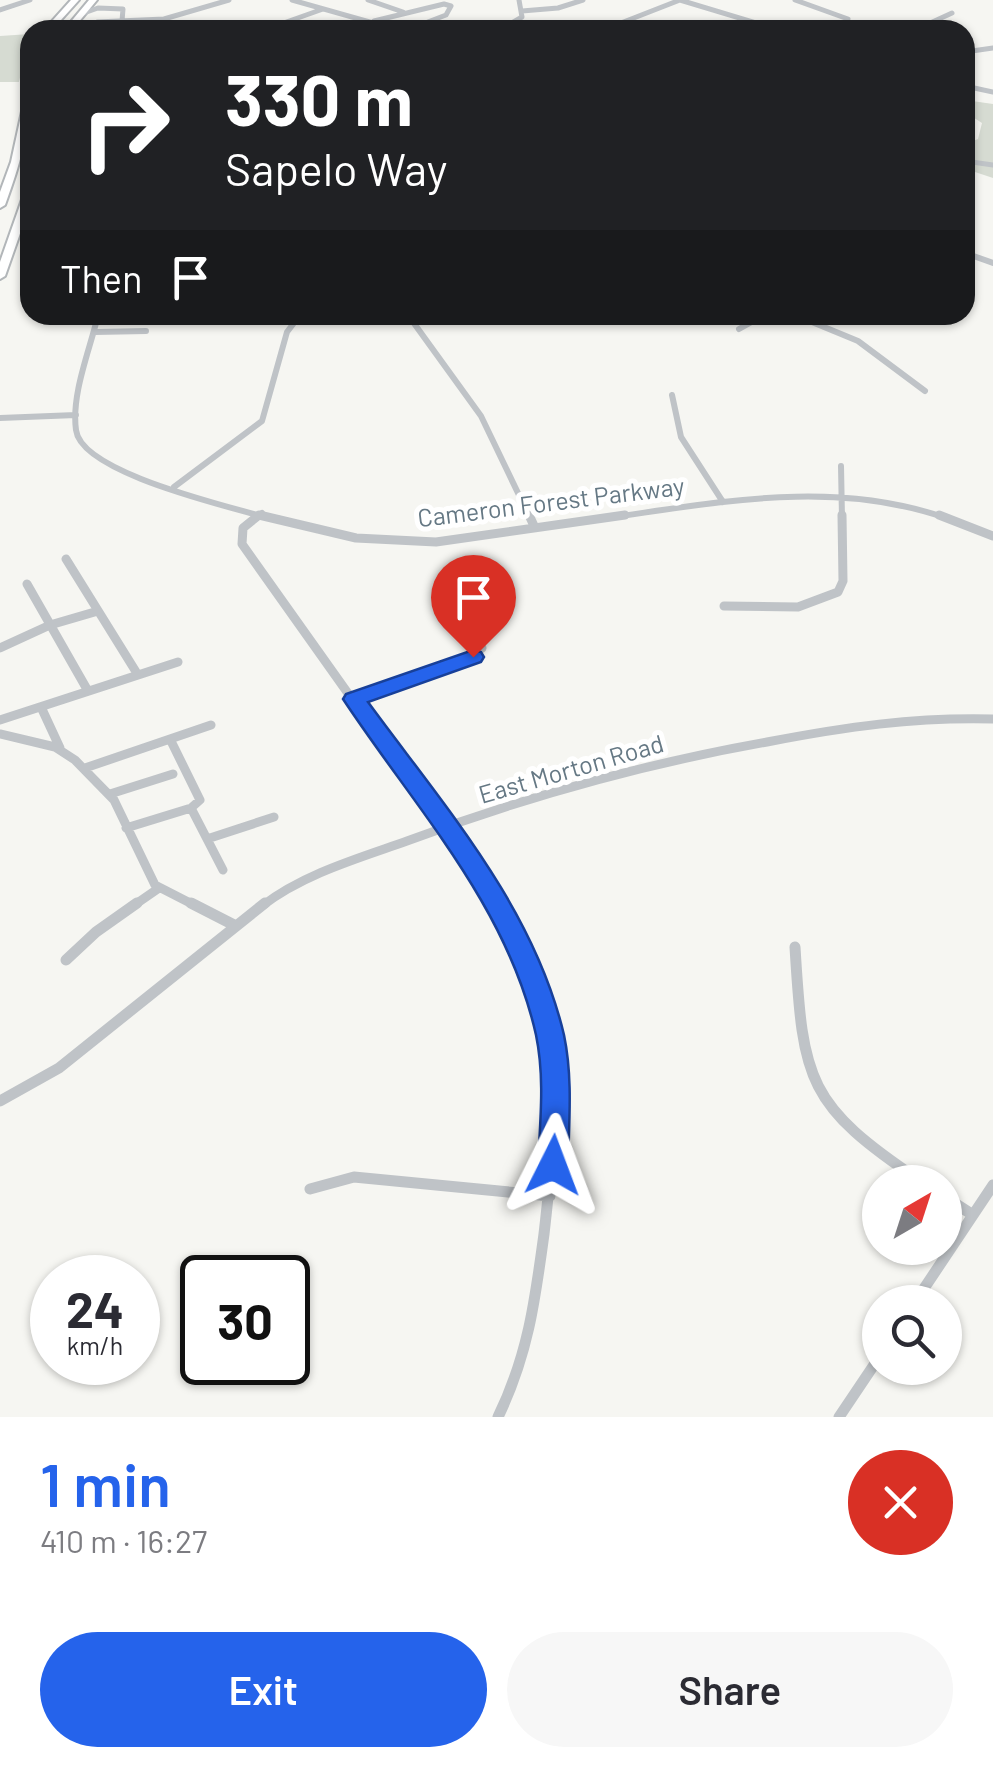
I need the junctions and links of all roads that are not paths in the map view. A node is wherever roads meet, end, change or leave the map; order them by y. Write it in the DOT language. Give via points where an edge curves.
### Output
graph roads {
  1 [pos="30,0"];
  2 [pos="92,0"];
  3 [pos="229,0"];
  4 [pos="292,0"];
  5 [pos="318,0"];
  6 [pos="368,0"];
  7 [pos="519,0"];
  8 [pos="583,0"];
  9 [pos="680,0"];
  10 [pos="795,0"];
  11 [pos="444,2"];
  12 [pos="307,4"];
  13 [pos="102,8"];
  14 [pos="323,9"];
  15 [pos="0,10"];
  16 [pos="422,10"];
  17 [pos="522,11"];
  18 [pos="403,12"];
  19 [pos="952,13"];
  20 [pos="78,15"];
  21 [pos="444,16"];
  22 [pos="848,19"];
  23 [pos="75,20"];
  24 [pos="122,20"];
  25 [pos="136,20"];
  26 [pos="292,20"];
  27 [pos="364,20"];
  28 [pos="377,20"];
  29 [pos="433,20"];
  30 [pos="519,20"];
  31 [pos="629,20"];
  32 [pos="744,20"];
  33 [pos="937,20"];
  34 [pos="20,143"];
  35 [pos="0,206"];
  36 [pos="20,219"];
  37 [pos="0,276"];
  38 [pos="96,325"];
  39 [pos="292,325"];
  40 [pos="415,325"];
  41 [pos="746,325"];
  42 [pos="819,325"];
  43 [pos="739,329"];
  44 [pos="146,331"];
  45 [pos="94,332"];
  46 [pos="925,392"];
  47 [pos="672,395"];
  48 [pos="76,416"];
  49 [pos="0,418"];
  50 [pos="841,466"];
  51 [pos="174,488"];
  52 [pos="841,495"];
  53 [pos="723,502"];
  54 [pos="262,514"];
  55 [pos="535,528"];
  56 [pos="993,536"];
  57 [pos="66,559"];
  58 [pos="26,584"];
  59 [pos="724,606"];
  60 [pos="98,612"];
  61 [pos="50,624"];
  62 [pos="0,648"];
  63 [pos="482,648"];
  64 [pos="178,662"];
  65 [pos="138,674"];
  66 [pos="88,691"];
  67 [pos="354,699"];
  68 [pos="41,706"];
  69 [pos="993,719"];
  70 [pos="0,720"];
  71 [pos="211,725"];
  72 [pos="0,734"];
  73 [pos="170,739"];
  74 [pos="61,750"];
  75 [pos="85,768"];
  76 [pos="174,774"];
  77 [pos="110,794"];
  78 [pos="190,808"];
  79 [pos="274,817"];
  80 [pos="126,828"];
  81 [pos="447,828"];
  82 [pos="207,839"];
  83 [pos="224,870"];
  84 [pos="159,888"];
  85 [pos="234,925"];
  86 [pos="795,947"];
  87 [pos="66,960"];
  88 [pos="0,1101"];
  89 [pos="895,1165"];
  90 [pos="993,1185"];
  91 [pos="310,1188"];
  92 [pos="550,1196"];
  93 [pos="962,1208"];
  94 [pos="973,1215"];
  95 [pos="926,1285"];
  96 [pos="862,1383"];
  97 [pos="498,1417"];
  98 [pos="839,1417"];
  1 -- 15 [label="street"];
  2 -- 13 [label="street"];
  2 -- 20 [label="highway"];
  3 -- 25 [label="street" via="178,17"];
  4 -- 12 [label="street"];
  5 -- 12 [label="street"];
  6 -- 18 [label="street"];
  7 -- 17 [label="street"];
  8 -- 17 [label="street"];
  9 -- 31 [label="street"];
  9 -- 32 [label="street"];
  10 -- 22 [label="street"];
  11 -- 16 [label="street"];
  11 -- 21 [label="street" via="451,6"];
  12 -- 14 [label="street"];
  13 -- 20 [label="street"];
  13 -- 24 [label="street" via="126,10"];
  14 -- 26 [label="street"];
  14 -- 27 [label="street"];
  16 -- 18 [label="street"];
  16 -- 21 [label="street"];
  17 -- 30 [label="street"];
  18 -- 28 [label="street"];
  19 -- 33 [label="street"];
  20 -- 23 [label="highway"];
  21 -- 29 [label="street"];
  34 -- 35 [label="highway"];
  36 -- 37 [label="highway"];
  38 -- 45 [label="street"];
  39 -- 51 [label="street" via="262,420"];
  40 -- 55 [label="street" via="481,416"];
  41 -- 43 [label="street"];
  42 -- 46 [label="street" via="858,341"];
  44 -- 45 [label="street"];
  45 -- 48 [label="street"];
  47 -- 53 [label="street" via="681,436"];
  48 -- 49 [label="street"];
  48 -- 51 [label="street, Cameron Forest Parkway" via="76,437 92,457"];
  50 -- 52 [label="street"];
  51 -- 54 [label="street, Cameron Forest Parkway"];
  52 -- 53 [label="street, Cameron Forest Parkway"];
  52 -- 56 [label="street, Cameron Forest Parkway" via="921,509"];
  52 -- 59 [label="street" via="844,581 838,592 817,602 750,610"];
  53 -- 55 [label="street, Cameron Forest Parkway"];
  54 -- 55 [label="street, Cameron Forest Parkway" via="388,543"];
  54 -- 67 [label="street" via="243,528 242,544"];
  57 -- 60 [label="street"];
  58 -- 61 [label="street"];
  60 -- 61 [label="street"];
  60 -- 65 [label="street"];
  61 -- 62 [label="street"];
  61 -- 66 [label="street"];
  63 -- 67 [label="street" via="460,664"];
  64 -- 65 [label="street"];
  65 -- 66 [label="street"];
  66 -- 68 [label="street"];
  67 -- 81 [label="street"];
  68 -- 70 [label="street"];
  68 -- 74 [label="street"];
  69 -- 81 [label="street, East Morton Road" via="926,717 746,744 584,780"];
  71 -- 73 [label="street"];
  72 -- 74 [label="street"];
  73 -- 75 [label="street"];
  73 -- 78 [label="street" via="199,795"];
  74 -- 75 [label="street"];
  75 -- 77 [label="street"];
  76 -- 77 [label="street"];
  77 -- 80 [label="street"];
  78 -- 80 [label="street"];
  78 -- 82 [label="street"];
  79 -- 82 [label="street"];
  80 -- 84 [label="street"];
  81 -- 85 [label="street, East Morton Road" via="298,883"];
  81 -- 92 [label="street" via="506,916 539,992 556,1084"];
  82 -- 83 [label="street"];
  84 -- 85 [label="street"];
  84 -- 87 [label="street"];
  85 -- 88 [label="street, East Morton Road" via="59,1068"];
  86 -- 89 [label="street" via="801,1047 820,1097 866,1147"];
  90 -- 94 [label="street"];
  91 -- 92 [label="street" via="354,1177"];
  92 -- 97 [label="street" via="532,1328"];
  93 -- 94 [label="street"];
  94 -- 95 [label="street"];
  96 -- 98 [label="street"];
}
